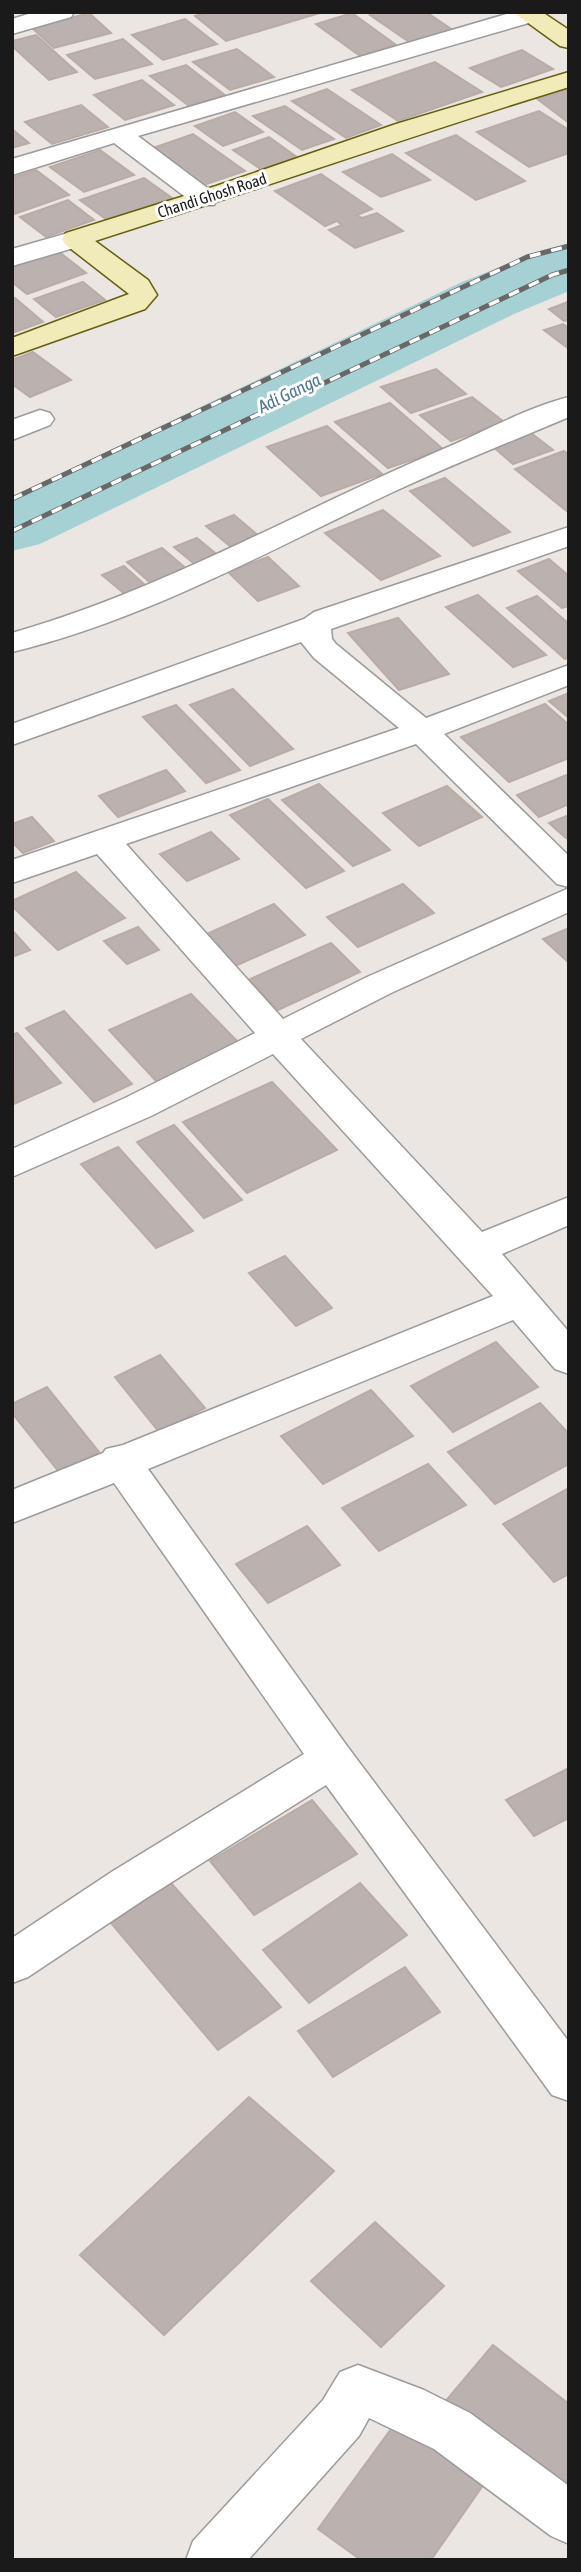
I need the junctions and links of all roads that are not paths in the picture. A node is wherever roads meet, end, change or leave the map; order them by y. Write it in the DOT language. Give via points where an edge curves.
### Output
graph roads {
  1 [pos="62,12"];
  2 [pos="527,14"];
  3 [pos="12,27"];
  4 [pos="569,41"];
  5 [pos="569,79"];
  6 [pos="118,134"];
  7 [pos="12,167"];
  8 [pos="205,198"];
  9 [pos="75,239"];
  10 [pos="12,258"];
  11 [pos="12,348"];
  12 [pos="569,406"];
  13 [pos="40,419"];
  14 [pos="12,431"];
  15 [pos="569,536"];
  16 [pos="315,626"];
  17 [pos="12,643"];
  18 [pos="569,674"];
  19 [pos="422,731"];
  20 [pos="12,734"];
  21 [pos="105,842"];
  22 [pos="12,872"];
  23 [pos="569,876"];
  24 [pos="569,899"];
  25 [pos="279,1037"];
  26 [pos="12,1164"];
  27 [pos="569,1210"];
  28 [pos="476,1250"];
  29 [pos="518,1302"];
  30 [pos="569,1359"];
  31 [pos="120,1461"];
  32 [pos="12,1507"];
  33 [pos="332,1759"];
  34 [pos="12,1963"];
  35 [pos="569,2080"];
  36 [pos="569,2518"];
  37 [pos="212,2560"];
  1 -- 3 [label="street"];
  2 -- 4 [label="street"];
  2 -- 6 [label="street"];
  5 -- 8 [label="street, Chandi Ghosh Road"];
  6 -- 7 [label="street"];
  6 -- 8 [label="street"];
  8 -- 9 [label="street, Chandi Ghosh Road"];
  9 -- 10 [label="street"];
  9 -- 11 [label="street" via="138,286 143,295 135,303"];
  12 -- 17 [label="street" via="385,485 160,593"];
  13 -- 14 [label="street"];
  15 -- 16 [label="street"];
  16 -- 19 [label="street" via="316,640 326,651"];
  16 -- 20 [label="street"];
  18 -- 19 [label="street"];
  19 -- 21 [label="street"];
  19 -- 23 [label="street"];
  21 -- 22 [label="street"];
  21 -- 25 [label="street"];
  24 -- 25 [label="street" via="379,985"];
  25 -- 26 [label="street"];
  25 -- 28 [label="street"];
  27 -- 28 [label="street"];
  28 -- 29 [label="street"];
  29 -- 30 [label="street"];
  29 -- 31 [label="street"];
  31 -- 32 [label="street"];
  31 -- 33 [label="street"];
  33 -- 34 [label="street"];
  33 -- 35 [label="street"];
  36 -- 37 [label="street" via="452,2431 358,2389 341,2418"];
}
